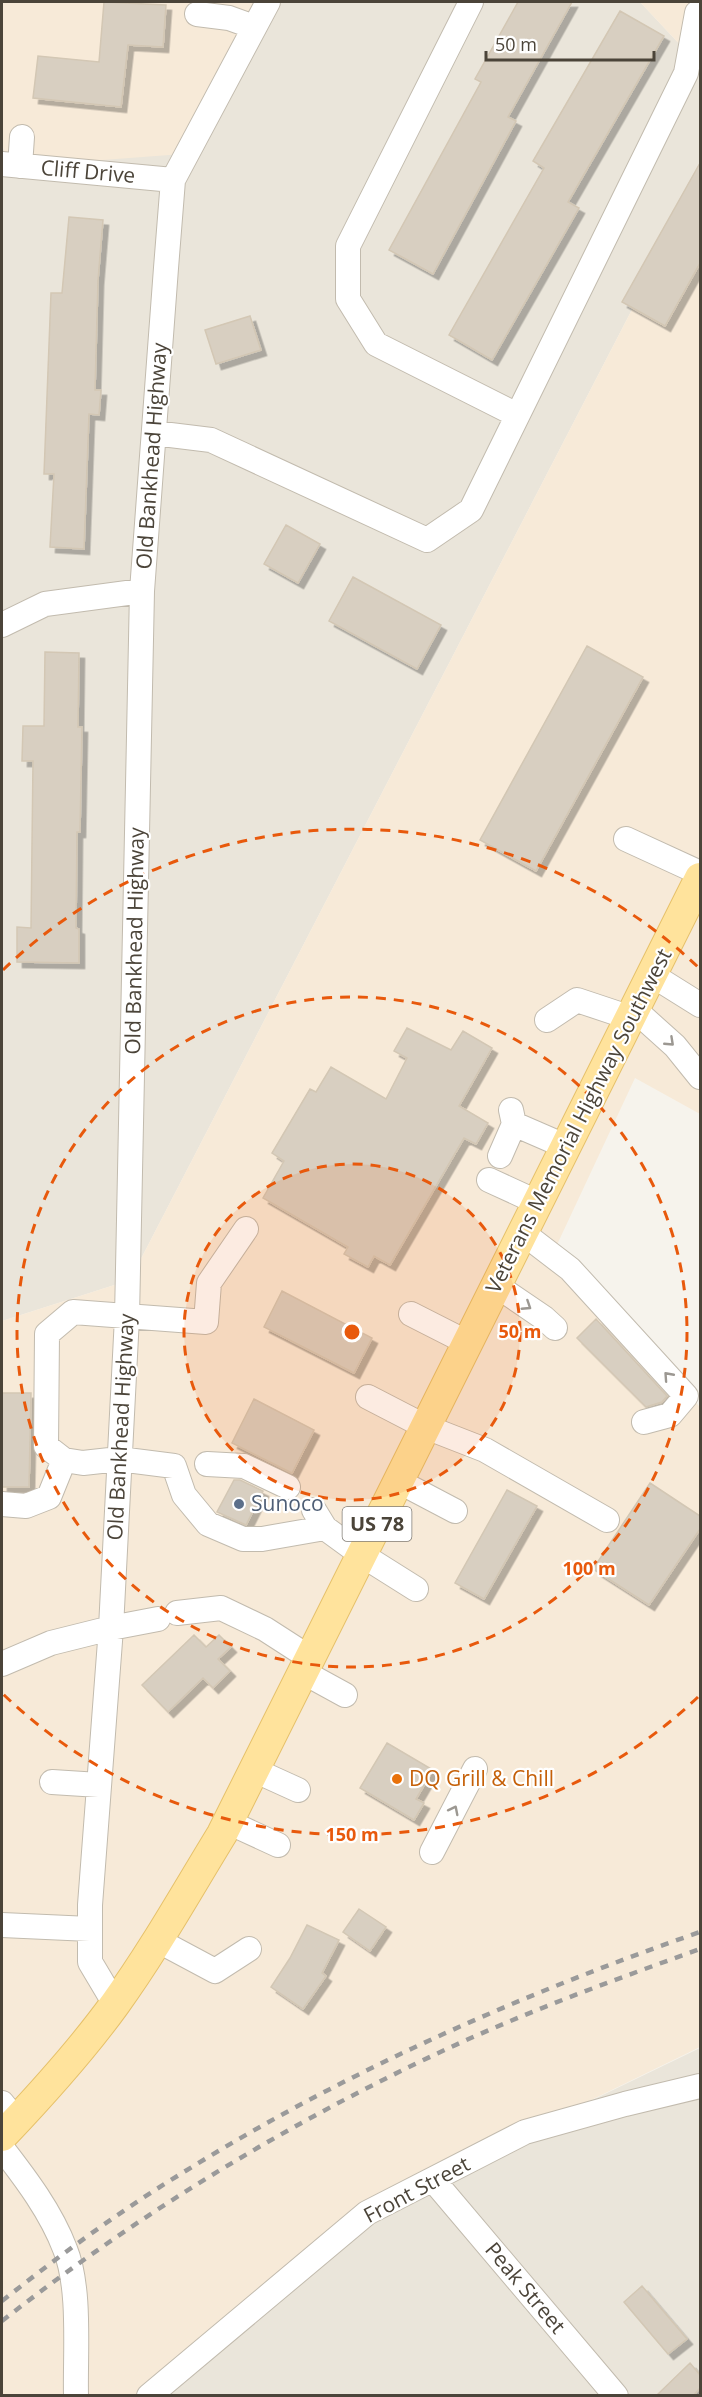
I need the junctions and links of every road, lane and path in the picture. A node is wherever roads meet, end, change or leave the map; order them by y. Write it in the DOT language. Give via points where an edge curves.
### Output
graph roads {
  1 [pos="268,2"];
  2 [pos="471,2"];
  3 [pos="696,9"];
  4 [pos="197,14"];
  5 [pos="254,27"];
  6 [pos="22,137"];
  7 [pos="11,165"];
  8 [pos="174,180"];
  9 [pos="517,415"];
  10 [pos="154,433"];
  11 [pos="142,591"];
  12 [pos="2,625"];
  13 [pos="626,839"];
  14 [pos="698,889"];
  15 [pos="652,975"];
  16 [pos="700,1005"];
  17 [pos="633,1014"];
  18 [pos="548,1020"];
  19 [pos="700,1077"];
  20 [pos="567,1147"];
  21 [pos="500,1156"];
  22 [pos="489,1180"];
  23 [pos="539,1203"];
  24 [pos="246,1229"];
  25 [pos="524,1233"];
  26 [pos="497,1286"];
  27 [pos="411,1314"];
  28 [pos="127,1317"];
  29 [pos="555,1328"];
  30 [pos="468,1343"];
  31 [pos="368,1397"];
  32 [pos="644,1422"];
  33 [pos="426,1427"];
  34 [pos="119,1459"];
  35 [pos="64,1460"];
  36 [pos="207,1464"];
  37 [pos="398,1481"];
  38 [pos="288,1487"];
  39 [pos="2,1504"];
  40 [pos="455,1511"];
  41 [pos="607,1520"];
  42 [pos="362,1554"];
  43 [pos="416,1589"];
  44 [pos="111,1628"];
  45 [pos="2,1664"];
  46 [pos="306,1665"];
  47 [pos="345,1695"];
  48 [pos="475,1769"];
  49 [pos="254,1770"];
  50 [pos="52,1782"];
  51 [pos="99,1785"];
  52 [pos="298,1791"];
  53 [pos="228,1822"];
  54 [pos="278,1845"];
  55 [pos="432,1852"];
  56 [pos="2,1925"];
  57 [pos="90,1929"];
  58 [pos="157,1940"];
  59 [pos="249,1948"];
  60 [pos="116,2004"];
  61 [pos="700,2086"];
  62 [pos="6,2120"];
  63 [pos="2,2148"];
  64 [pos="434,2181"];
  65 [pos="76,2396"];
  66 [pos="149,2396"];
  67 [pos="616,2396"];
  1 -- 5 [label="street, Old Bankhead Highway"];
  2 -- 9 [label="street" via="348,246 348,299 376,344"];
  3 -- 9 [label="street" via="686,73"];
  4 -- 5 [label="street" via="229,18"];
  5 -- 8 [label="street, Old Bankhead Highway"];
  6 -- 7 [label="street"];
  7 -- 8 [label="street, Cliff Drive"];
  8 -- 10 [label="street, Old Bankhead Highway"];
  9 -- 10 [label="street" via="471,510 427,540 211,440"];
  10 -- 11 [label="street, Old Bankhead Highway"];
  11 -- 12 [label="street" via="45,604"];
  11 -- 28 [label="street, Old Bankhead Highway"];
  13 -- 14 [label="street"];
  14 -- 15 [label="main road, Veterans Memorial Highway Southwest / US 78"];
  15 -- 16 [label="street"];
  15 -- 17 [label="main road, Veterans Memorial Highway Southwest / US 78"];
  17 -- 18 [label="street" via="577,1000"];
  17 -- 19 [label="street, one-way" via="675,1046"];
  17 -- 20 [label="main road, Veterans Memorial Highway Southwest / US 78"];
  20 -- 21 [label="street" via="512,1115"];
  20 -- 23 [label="main road, Veterans Memorial Highway Southwest / US 78"];
  22 -- 23 [label="street"];
  23 -- 25 [label="main road, Veterans Memorial Highway Southwest / US 78"];
  24 -- 28 [label="street" via="209,1283 206,1322"];
  25 -- 26 [label="main road, Veterans Memorial Highway Southwest / US 78"];
  32 -- 25 [label="street, one-way" via="670,1415 686,1396 570,1269"];
  26 -- 29 [label="street, one-way"];
  26 -- 30 [label="main road, Veterans Memorial Highway Southwest / US 78"];
  27 -- 30 [label="street"];
  28 -- 34 [label="street, Old Bankhead Highway"];
  28 -- 35 [label="street" via="73,1312 47,1334 46,1446"];
  30 -- 33 [label="main road, Veterans Memorial Highway Southwest / US 78"];
  31 -- 33 [label="street"];
  33 -- 37 [label="main road, Veterans Memorial Highway Southwest / US 78"];
  33 -- 41 [label="street" via="485,1450"];
  34 -- 35 [label="street" via="83,1463"];
  34 -- 42 [label="street" via="174,1466 184,1495 208,1524 243,1539 262,1539 320,1519"];
  34 -- 44 [label="street, Old Bankhead Highway"];
  35 -- 39 [label="street" via="49,1497 26,1506"];
  36 -- 38 [label="street" via="244,1466"];
  37 -- 40 [label="street"];
  37 -- 42 [label="main road, Veterans Memorial Highway Southwest / US 78"];
  42 -- 43 [label="street"];
  42 -- 46 [label="main road, Veterans Memorial Highway Southwest / US 78"];
  44 -- 45 [label="street" via="51,1643"];
  44 -- 46 [label="street" via="221,1608 265,1629"];
  44 -- 51 [label="street, Old Bankhead Highway"];
  46 -- 47 [label="street"];
  46 -- 49 [label="main road, Veterans Memorial Highway Southwest / US 78"];
  55 -- 48 [label="street, one-way"];
  49 -- 52 [label="street"];
  49 -- 53 [label="main road, Veterans Memorial Highway Southwest / US 78"];
  50 -- 51 [label="street"];
  51 -- 57 [label="street, Old Bankhead Highway"];
  53 -- 54 [label="street"];
  53 -- 58 [label="main road, Veterans Memorial Highway Southwest / US 78"];
  56 -- 57 [label="street"];
  57 -- 60 [label="street, Old Bankhead Highway" via="90,1962"];
  58 -- 59 [label="street" via="215,1971"];
  58 -- 60 [label="main road, Veterans Memorial Highway Southwest / US 78"];
  60 -- 62 [label="main road, Veterans Memorial Highway Southwest / US 78" via="66,2066"];
  61 -- 64 [label="street, Front Street" via="525,2132"];
  63 -- 65 [label="street" via="40,2201 66,2251 74,2287"];
  64 -- 66 [label="street, Front Street" via="368,2214"];
  64 -- 67 [label="street, Peak Street"];
}
